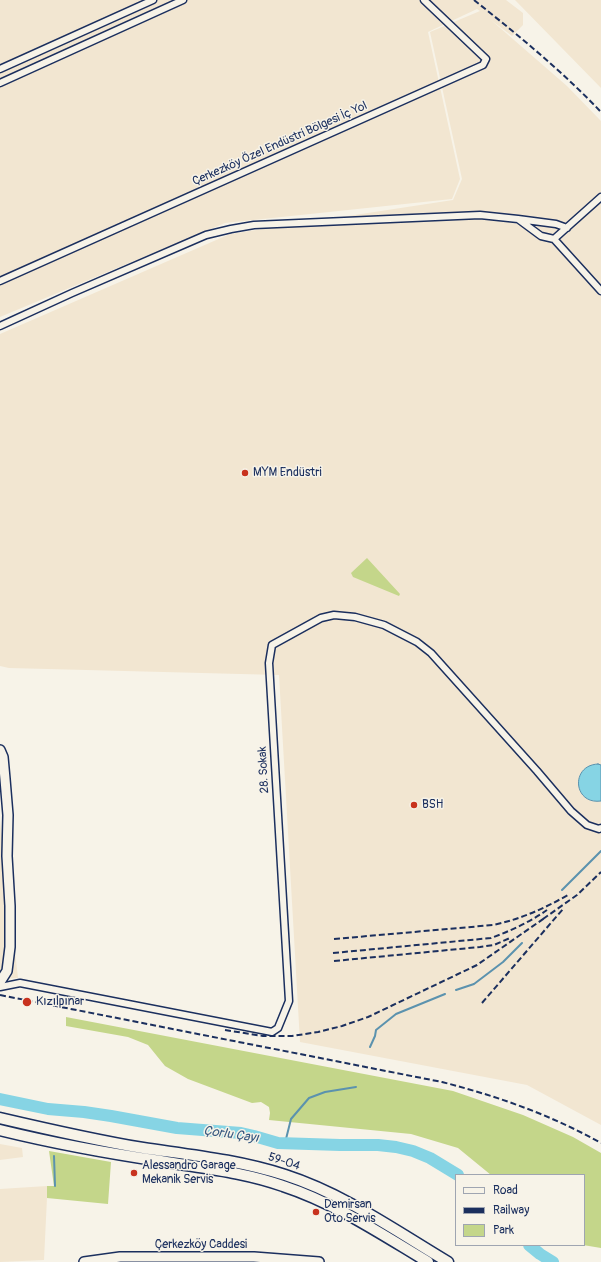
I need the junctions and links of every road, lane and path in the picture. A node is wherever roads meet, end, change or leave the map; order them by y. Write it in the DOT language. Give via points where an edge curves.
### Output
graph roads {
  1 [pos="153,0"];
  2 [pos="183,0"];
  3 [pos="424,0"];
  4 [pos="0,69"];
  5 [pos="0,83"];
  6 [pos="601,197"];
  7 [pos="518,219"];
  8 [pos="567,228"];
  9 [pos="554,239"];
  10 [pos="0,281"];
  11 [pos="601,291"];
  12 [pos="0,326"];
  13 [pos="0,750"];
  14 [pos="600,829"];
  15 [pos="0,982"];
  16 [pos="0,987"];
  17 [pos="0,1118"];
  18 [pos="0,1130"];
  19 [pos="0,1134"];
  20 [pos="20,1135"];
  21 [pos="120,1260"];
  22 [pos="184,1260"];
  23 [pos="84,1262"];
  24 [pos="319,1262"];
  25 [pos="428,1262"];
  26 [pos="448,1262"];
  1 -- 4 [label="street"];
  2 -- 5 [label="street"];
  3 -- 10 [label="street, Çerkezköy Özel Endüstri Bölgesi İç Yol" via="486,60 484,65"];
  6 -- 8 [label="street"];
  7 -- 8 [label="street"];
  7 -- 9 [label="street" via="541,236"];
  7 -- 12 [label="street" via="480,215 254,225 231,229 206,235"];
  8 -- 9 [label="street"];
  9 -- 11 [label="street"];
  13 -- 15 [label="main road" via="8,815 10,947 7,971"];
  14 -- 16 [label="street, 28. Sokak" via="587,825 571,811 431,653 417,642 384,626 355,617 334,615 321,618 272,645 269,663 289,1001 278,1028 272,1032 20,984"];
  17 -- 26 [label="main road, 59-04 / 59-04" via="286,1175 336,1196"];
  18 -- 20 [label="main road, 59-04"];
  19 -- 20 [label="main road"];
  20 -- 25 [label="main road, 59-04" via="254,1177 282,1185 331,1206"];
  21 -- 22 [label="main road, Çerkezköy Caddesi"];
  21 -- 23 [label="main road, Çerkezköy Caddesi"];
  22 -- 24 [label="main road, Çerkezköy Caddesi" via="254,1257"];
}
